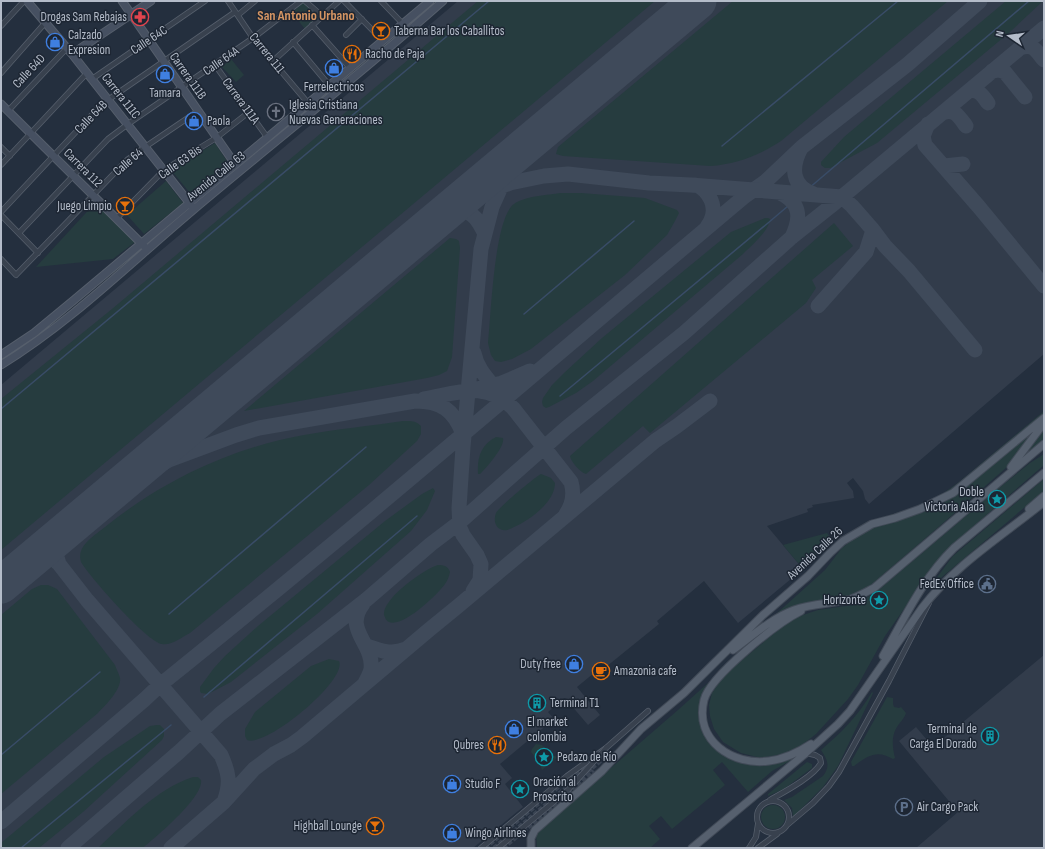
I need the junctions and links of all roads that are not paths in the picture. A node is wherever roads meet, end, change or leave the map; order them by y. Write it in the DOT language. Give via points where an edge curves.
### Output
graph roads {
  1 [pos="25,1"];
  2 [pos="122,1"];
  3 [pos="151,1"];
  4 [pos="206,1"];
  5 [pos="228,1"];
  6 [pos="256,1"];
  7 [pos="301,1"];
  8 [pos="305,1"];
  9 [pos="339,1"];
  10 [pos="344,1"];
  11 [pos="381,1"];
  12 [pos="430,1"];
  13 [pos="443,1"];
  14 [pos="237,14"];
  15 [pos="132,15"];
  16 [pos="322,16"];
  17 [pos="362,19"];
  18 [pos="45,23"];
  19 [pos="403,24"];
  20 [pos="312,25"];
  21 [pos="1,26"];
  22 [pos="346,35"];
  23 [pos="254,38"];
  24 [pos="149,40"];
  25 [pos="383,41"];
  26 [pos="293,42"];
  27 [pos="67,48"];
  28 [pos="72,54"];
  29 [pos="272,61"];
  30 [pos="164,62"];
  31 [pos="215,65"];
  32 [pos="350,68"];
  33 [pos="1,73"];
  34 [pos="90,76"];
  35 [pos="329,85"];
  36 [pos="182,88"];
  37 [pos="108,99"];
  38 [pos="308,103"];
  39 [pos="1,104"];
  40 [pos="8,111"];
  41 [pos="198,111"];
  42 [pos="249,112"];
  43 [pos="128,124"];
  44 [pos="31,134"];
  45 [pos="267,137"];
  46 [pos="216,138"];
  47 [pos="145,146"];
  48 [pos="1,147"];
  49 [pos="10,156"];
  50 [pos="54,156"];
  51 [pos="235,164"];
  52 [pos="1,165"];
  53 [pos="164,170"];
  54 [pos="73,175"];
  55 [pos="93,195"];
  56 [pos="192,206"];
  57 [pos="1,212"];
  58 [pos="1,215"];
  59 [pos="117,218"];
  60 [pos="19,233"];
  61 [pos="141,243"];
  62 [pos="147,249"];
  63 [pos="38,253"];
  64 [pos="1,259"];
  65 [pos="1,355"];
  66 [pos="1,366"];
  67 [pos="1044,418"];
  68 [pos="1044,423"];
  69 [pos="1043,446"];
  70 [pos="1043,473"];
  71 [pos="993,487"];
  72 [pos="1044,496"];
  73 [pos="1044,502"];
  74 [pos="1001,535"];
  75 [pos="934,594"];
  76 [pos="812,606"];
  77 [pos="716,662"];
  78 [pos="860,696"];
  79 [pos="648,711"];
  80 [pos="828,734"];
  81 [pos="606,748"];
  82 [pos="806,753"];
  83 [pos="769,801"];
  84 [pos="758,824"];
  85 [pos="787,826"];
  86 [pos="779,833"];
  87 [pos="481,848"];
  88 [pos="498,848"];
  89 [pos="532,848"];
  90 [pos="692,848"];
  91 [pos="749,848"];
  92 [pos="758,848"];
  1 -- 18 [label="main road, Carrera 111C"];
  1 -- 21 [label="street"];
  2 -- 15 [label="main road, Carrera 111B"];
  3 -- 15 [label="main road"];
  4 -- 24 [label="street, Calle 64C"];
  5 -- 14 [label="street, Carrera 111"];
  6 -- 14 [label="street, Calle 64B"];
  7 -- 23 [label="street, Calle 64A"];
  8 -- 16 [label="street"];
  9 -- 16 [label="street"];
  10 -- 17 [label="street"];
  11 -- 19 [label="street"];
  12 -- 19 [label="main road, Avenida Calle 63" via="422,5"];
  13 -- 56 [label="main road, Avenida Calle 63"];
  14 -- 23 [label="street, Carrera 111"];
  14 -- 30 [label="street, Calle 64B"];
  15 -- 24 [label="main road, Carrera 111B"];
  15 -- 28 [label="main road"];
  16 -- 20 [label="street"];
  17 -- 22 [label="street"];
  17 -- 25 [label="street"];
  18 -- 27 [label="main road, Carrera 111C"];
  18 -- 33 [label="street"];
  19 -- 25 [label="main road, Avenida Calle 63"];
  20 -- 26 [label="street"];
  20 -- 32 [label="street"];
  23 -- 29 [label="street, Carrera 111"];
  23 -- 31 [label="street, Calle 64A"];
  24 -- 30 [label="main road, Carrera 111B"];
  24 -- 34 [label="street, Calle 64C"];
  25 -- 32 [label="main road, Avenida Calle 63"];
  26 -- 29 [label="street"];
  26 -- 35 [label="street"];
  27 -- 28 [label="main road, Carrera 111C"];
  27 -- 40 [label="street, Calle 64D"];
  28 -- 34 [label="main road, Carrera 111C"];
  29 -- 38 [label="street, Carrera 111"];
  30 -- 36 [label="main road, Carrera 111B"];
  30 -- 37 [label="street, Calle 64B"];
  31 -- 36 [label="street, Calle 64A"];
  31 -- 42 [label="street, Carrera 111A"];
  32 -- 35 [label="main road, Avenida Calle 63"];
  34 -- 37 [label="main road, Carrera 111C"];
  34 -- 44 [label="street, Calle 64C"];
  35 -- 38 [label="main road, Avenida Calle 63"];
  36 -- 41 [label="main road, Carrera 111B"];
  36 -- 43 [label="street, Calle 64A"];
  37 -- 43 [label="main road, Carrera 111C"];
  37 -- 50 [label="street, Calle 64B"];
  38 -- 45 [label="main road, Avenida Calle 63"];
  39 -- 40 [label="main road, Carrera 112"];
  40 -- 44 [label="main road, Carrera 112"];
  41 -- 46 [label="main road, Carrera 111B"];
  41 -- 47 [label="street, Calle 64"];
  42 -- 45 [label="street, Carrera 111A"];
  42 -- 46 [label="street, Calle 63 Bis"];
  43 -- 47 [label="main road, Carrera 111C"];
  43 -- 54 [label="street, Calle 64A"];
  44 -- 49 [label="street, Calle 64C"];
  44 -- 50 [label="main road, Carrera 112"];
  45 -- 51 [label="main road, Avenida Calle 63"];
  46 -- 51 [label="main road, Carrera 111B"];
  46 -- 53 [label="street, Calle 63 Bis"];
  47 -- 53 [label="main road, Carrera 111C"];
  47 -- 55 [label="street, Calle 64" via="127,160"];
  48 -- 49 [label="street"];
  49 -- 52 [label="street, Calle 64C"];
  50 -- 54 [label="main road, Carrera 112"];
  50 -- 57 [label="street, Calle 64B"];
  51 -- 56 [label="main road, Avenida Calle 63"];
  53 -- 56 [label="main road, Carrera 111C"];
  53 -- 59 [label="street, Calle 63 Bis"];
  54 -- 55 [label="main road, Carrera 112"];
  54 -- 60 [label="street, Calle 64A"];
  55 -- 59 [label="main road, Carrera 112"];
  55 -- 63 [label="street, Calle 64"];
  56 -- 61 [label="main road, Avenida Calle 63"];
  56 -- 62 [label="main road, Avenida Calle 63"];
  58 -- 60 [label="street"];
  59 -- 61 [label="main road, Carrera 112"];
  60 -- 63 [label="street"];
  61 -- 62 [label="main road, Carrera 112"];
  61 -- 65 [label="main road, Avenida Calle 63" via="34,332"];
  62 -- 66 [label="main road, Avenida Calle 63" via="56,328"];
  63 -- 64 [label="street, Calle 64" via="16,275"];
  67 -- 77 [label="main road, Avenida Calle 26" via="952,493 920,509 872,524 844,541"];
  68 -- 71 [label="main road"];
  69 -- 71 [label="main road, Avenida Calle 26"];
  70 -- 78 [label="main road" via="942,560"];
  71 -- 76 [label="main road, Avenida Calle 26" via="874,588 850,599"];
  72 -- 74 [label="main road"];
  73 -- 74 [label="main road"];
  74 -- 75 [label="main road"];
  75 -- 78 [label="main road"];
  75 -- 85 [label="street" via="839,772 813,804"];
  76 -- 77 [label="main road, Avenida Calle 26" via="784,614"];
  76 -- 80 [label="main road" via="783,622 721,674 704,699 702,720 709,737 719,748 733,756 752,761 769,761 791,755"];
  77 -- 89 [label="main road, Avenida Calle 26" via="641,729 592,780 535,830 531,838"];
  78 -- 80 [label="main road"];
  79 -- 81 [label="street"];
  80 -- 82 [label="main road"];
  81 -- 87 [label="street, bridge" via="567,776"];
  81 -- 88 [label="street, bridge" via="568,790"];
  82 -- 83 [label="street" via="820,758 821,763 817,769"];
  82 -- 90 [label="main road"];
  83 -- 84 [label="street" via="760,807"];
  83 -- 85 [label="street" via="780,802 788,809 790,815"];
  84 -- 86 [label="street" via="764,831"];
  84 -- 91 [label="street" via="756,837"];
  85 -- 86 [label="street"];
  86 -- 92 [label="street"];
}
